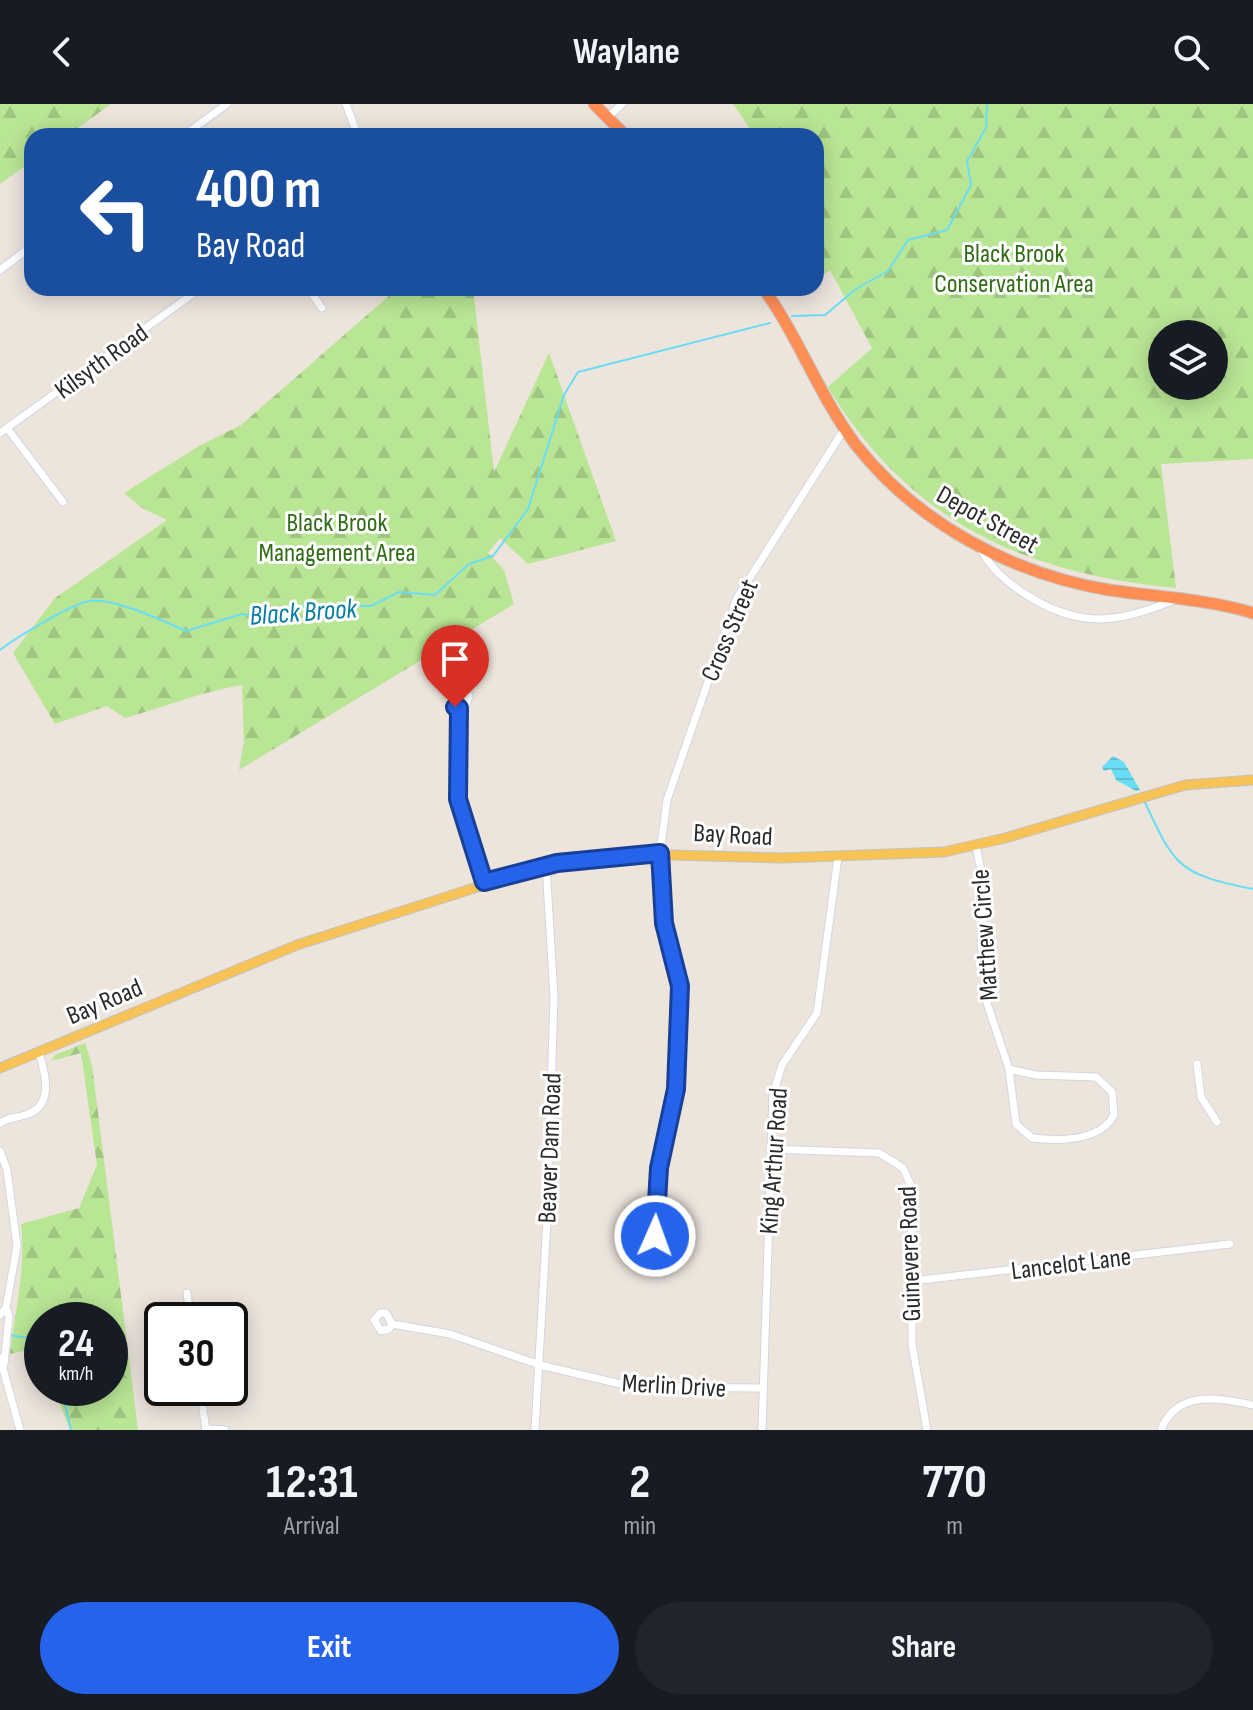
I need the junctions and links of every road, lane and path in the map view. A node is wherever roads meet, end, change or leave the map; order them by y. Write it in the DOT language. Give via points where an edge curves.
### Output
graph roads {
  1 [pos="227,104"];
  2 [pos="346,104"];
  3 [pos="594,104"];
  4 [pos="622,104"];
  5 [pos="608,117"];
  6 [pos="194,128"];
  7 [pos="355,128"];
  8 [pos="618,128"];
  9 [pos="24,252"];
  10 [pos="0,270"];
  11 [pos="190,296"];
  12 [pos="314,296"];
  13 [pos="767,296"];
  14 [pos="322,308"];
  15 [pos="845,428"];
  16 [pos="4,431"];
  17 [pos="63,502"];
  18 [pos="979,546"];
  19 [pos="1177,598"];
  20 [pos="1253,613"];
  21 [pos="459,708"];
  22 [pos="1253,780"];
  23 [pos="976,846"];
  24 [pos="660,853"];
  25 [pos="838,857"];
  26 [pos="546,865"];
  27 [pos="484,882"];
  28 [pos="39,1053"];
  29 [pos="1197,1064"];
  30 [pos="0,1068"];
  31 [pos="1009,1069"];
  32 [pos="1217,1122"];
  33 [pos="0,1123"];
  34 [pos="770,1149"];
  35 [pos="0,1151"];
  36 [pos="1230,1244"];
  37 [pos="657,1249"];
  38 [pos="912,1281"];
  39 [pos="187,1293"];
  40 [pos="188,1302"];
  41 [pos="3,1312"];
  42 [pos="392,1324"];
  43 [pos="2,1361"];
  44 [pos="540,1365"];
  45 [pos="763,1388"];
  46 [pos="1253,1405"];
  47 [pos="203,1406"];
  48 [pos="206,1429"];
  49 [pos="20,1430"];
  50 [pos="225,1430"];
  51 [pos="535,1430"];
  52 [pos="762,1430"];
  53 [pos="927,1430"];
  54 [pos="1161,1430"];
  1 -- 6 [label="street"];
  2 -- 7 [label="street"];
  3 -- 5 [label="highway"];
  4 -- 5 [label="street"];
  5 -- 8 [label="highway"];
  9 -- 10 [label="street"];
  11 -- 16 [label="street, Kilsyth Road"];
  12 -- 14 [label="street"];
  13 -- 15 [label="highway, Depot Street"];
  15 -- 18 [label="highway, Depot Street" via="907,496"];
  15 -- 24 [label="street, Cross Street" via="737,598 672,781"];
  16 -- 17 [label="street"];
  18 -- 19 [label="highway, Depot Street" via="1065,581"];
  18 -- 19 [label="street" via="1006,581 1070,618 1123,615"];
  19 -- 20 [label="highway, Depot Street"];
  21 -- 27 [label="street" via="458,799"];
  22 -- 23 [label="main road, Bay Road" via="1175,787"];
  23 -- 25 [label="main road, Bay Road"];
  23 -- 31 [label="street, Matthew Circle" via="985,891 981,943 987,1003"];
  24 -- 25 [label="main road, Bay Road"];
  24 -- 26 [label="main road, Bay Road"];
  24 -- 37 [label="street, Cross Street" via="664,923 680,986 676,1089 658,1177"];
  25 -- 34 [label="street, King Arthur Road" via="818,1008 777,1079"];
  26 -- 27 [label="main road, Bay Road"];
  26 -- 44 [label="street, Beaver Dam Road" via="554,997"];
  27 -- 28 [label="main road, Bay Road" via="297,945"];
  28 -- 30 [label="main road, Bay Road"];
  28 -- 33 [label="street" via="46,1080 41,1104"];
  29 -- 32 [label="street" via="1201,1097"];
  31 -- 31 [label="street, Matthew Circle" via="1016,1124 1032,1138 1088,1136 1100,1132 1114,1115 1112,1092 1096,1077"];
  34 -- 38 [label="street, Guinevere Road" via="863,1151 898,1163 912,1188"];
  34 -- 45 [label="street, King Arthur Road"];
  35 -- 41 [label="street" via="17,1246"];
  36 -- 38 [label="street, Lancelot Lane"];
  38 -- 53 [label="street, Guinevere Road" via="912,1351"];
  39 -- 40 [label="street"];
  41 -- 43 [label="street" via="8,1324"];
  42 -- 44 [label="street, Merlin Drive" via="450,1334"];
  43 -- 49 [label="street"];
  44 -- 45 [label="street, Merlin Drive" via="639,1388"];
  44 -- 51 [label="street, Beaver Dam Road"];
  45 -- 52 [label="street, King Arthur Road"];
  46 -- 54 [label="street" via="1201,1397 1176,1409"];
  47 -- 48 [label="street"];
  48 -- 50 [label="street"];
}
